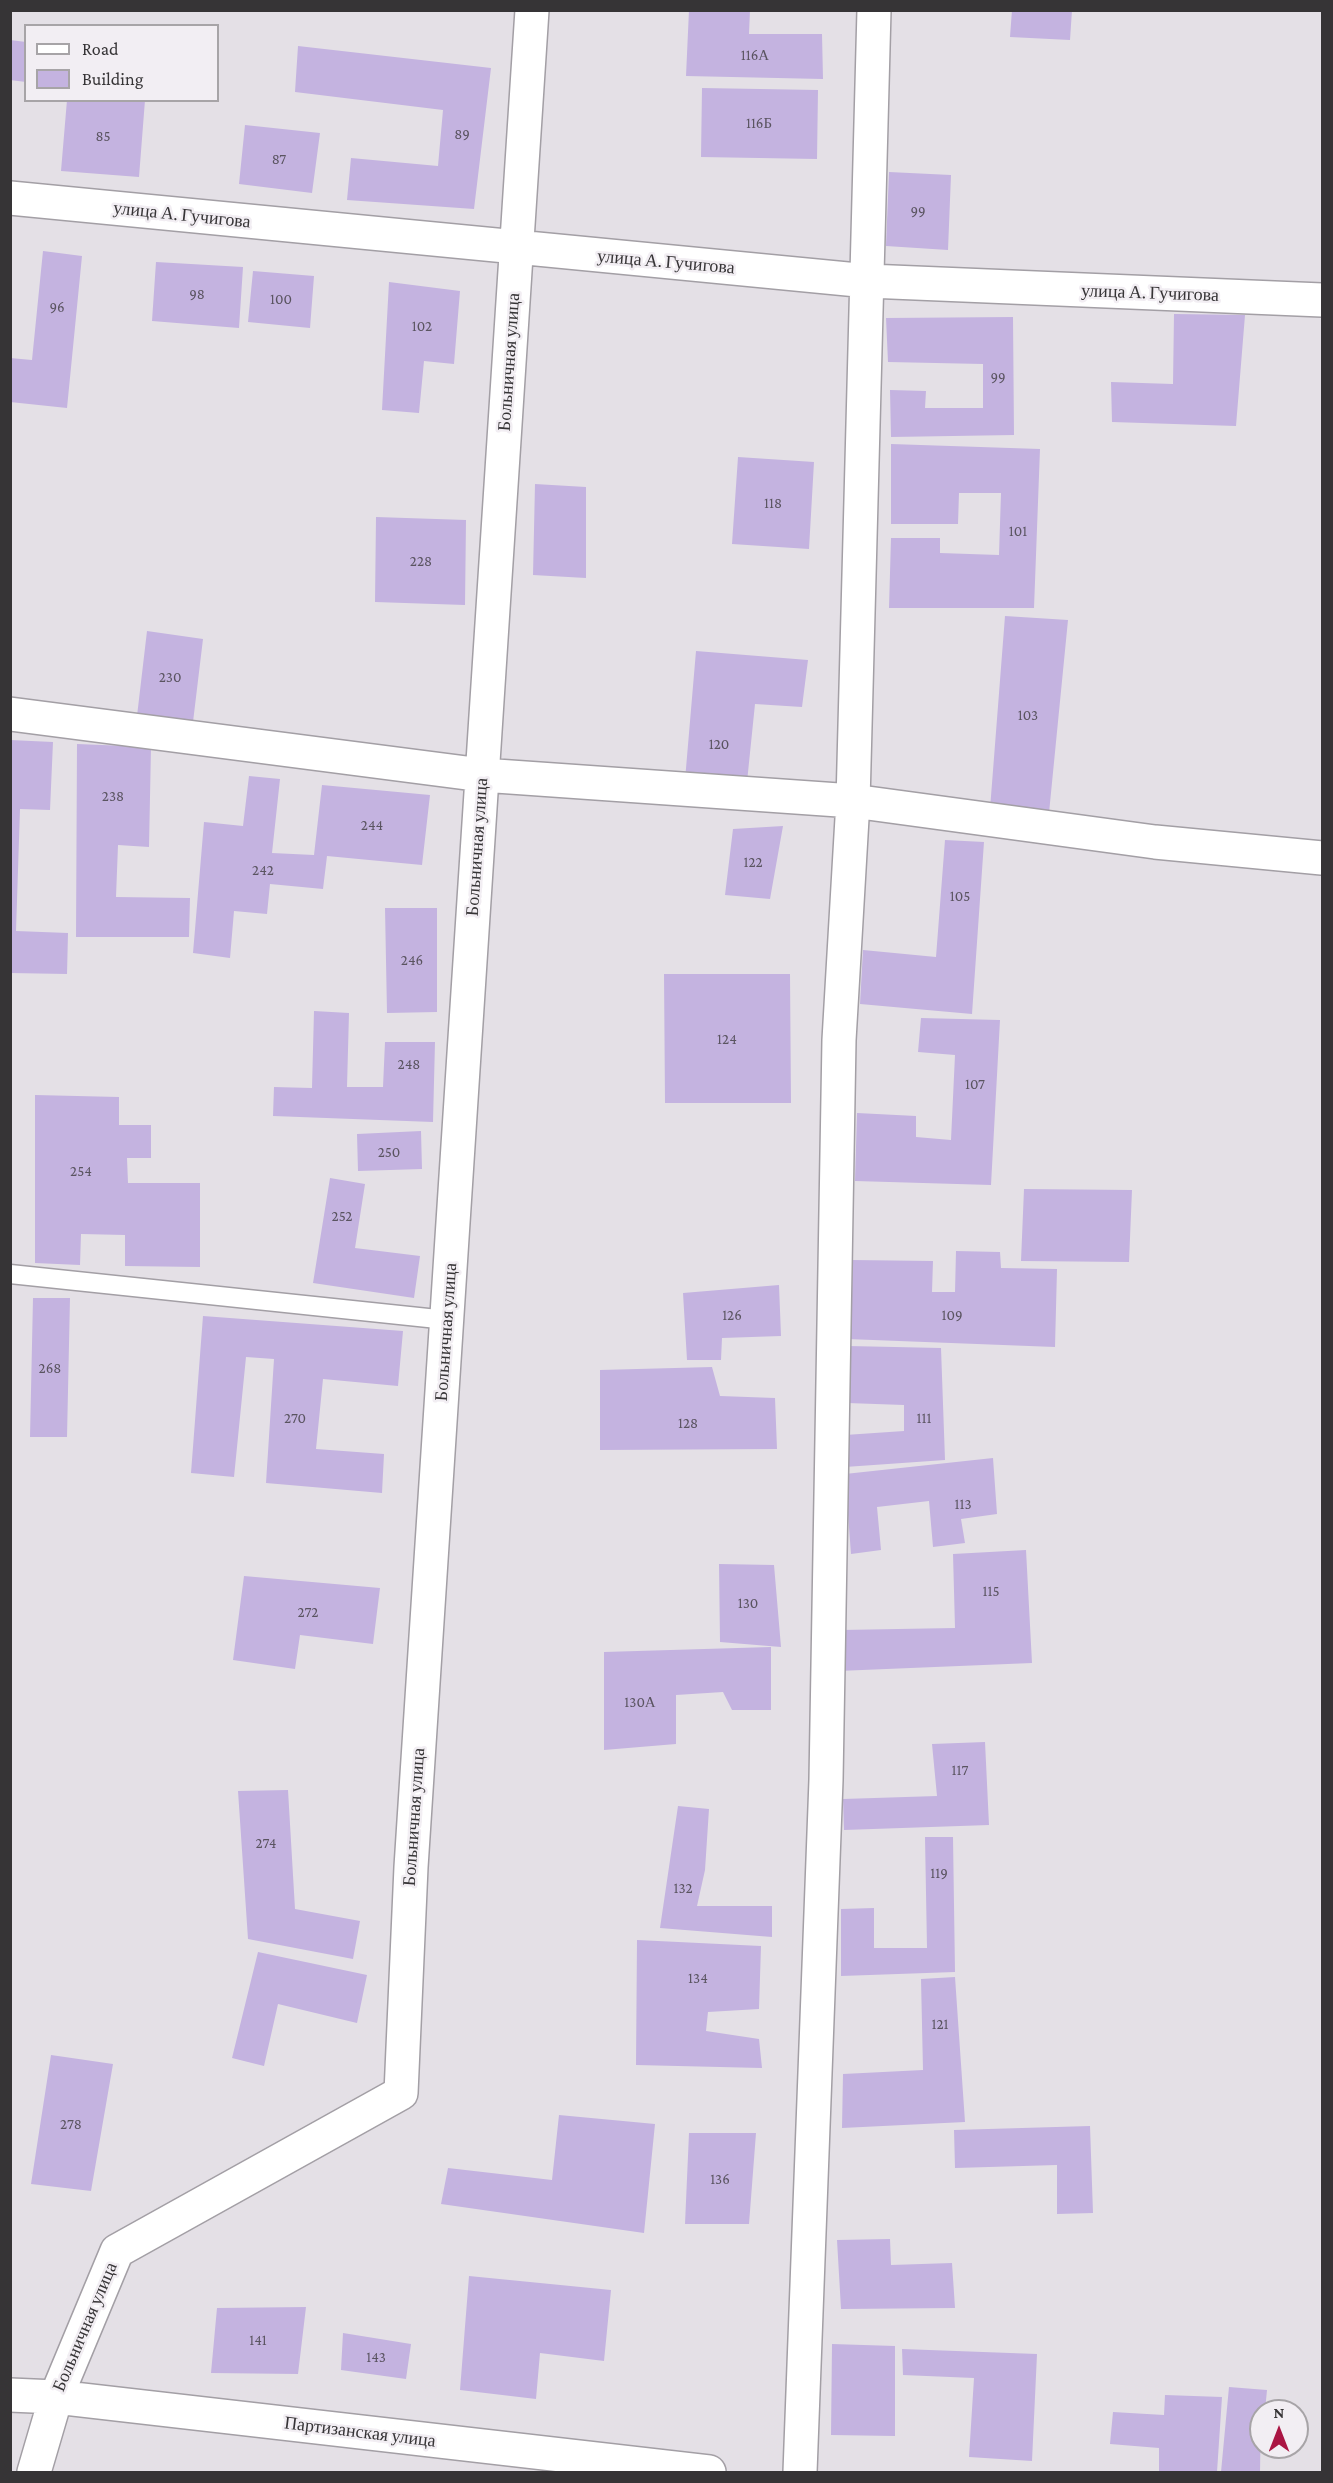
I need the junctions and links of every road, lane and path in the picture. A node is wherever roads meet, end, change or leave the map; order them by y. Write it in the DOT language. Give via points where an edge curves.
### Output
graph roads {
  1 [pos="532,10"];
  2 [pos="874,10"];
  3 [pos="10,198"];
  4 [pos="517,248"];
  5 [pos="868,281"];
  6 [pos="1323,300"];
  7 [pos="10,714"];
  8 [pos="482,775"];
  9 [pos="853,801"];
  10 [pos="1323,858"];
  11 [pos="10,1274"];
  12 [pos="447,1320"];
  13 [pos="10,2395"];
  14 [pos="56,2397"];
  15 [pos="34,2472"];
  16 [pos="710,2472"];
  17 [pos="800,2472"];
  1 -- 4 [label="street, Больничная улица"];
  2 -- 5 [label="street"];
  3 -- 4 [label="street, улица А. Гучигова"];
  4 -- 5 [label="street, улица А. Гучигова"];
  4 -- 8 [label="street, Больничная улица"];
  5 -- 6 [label="street, улица А. Гучигова"];
  5 -- 9 [label="street"];
  7 -- 8 [label="street"];
  8 -- 9 [label="street"];
  8 -- 12 [label="street, Больничная улица"];
  9 -- 10 [label="street" via="1155,842"];
  9 -- 17 [label="street" via="839,1040 826,1780"];
  11 -- 12 [label="lane"];
  12 -- 14 [label="street, Больничная улица" via="411,1867 401,2093 117,2251"];
  13 -- 14 [label="street, Партизанская улица"];
  14 -- 15 [label="street, Больничная улица"];
  14 -- 16 [label="street, Партизанская улица"];
}
